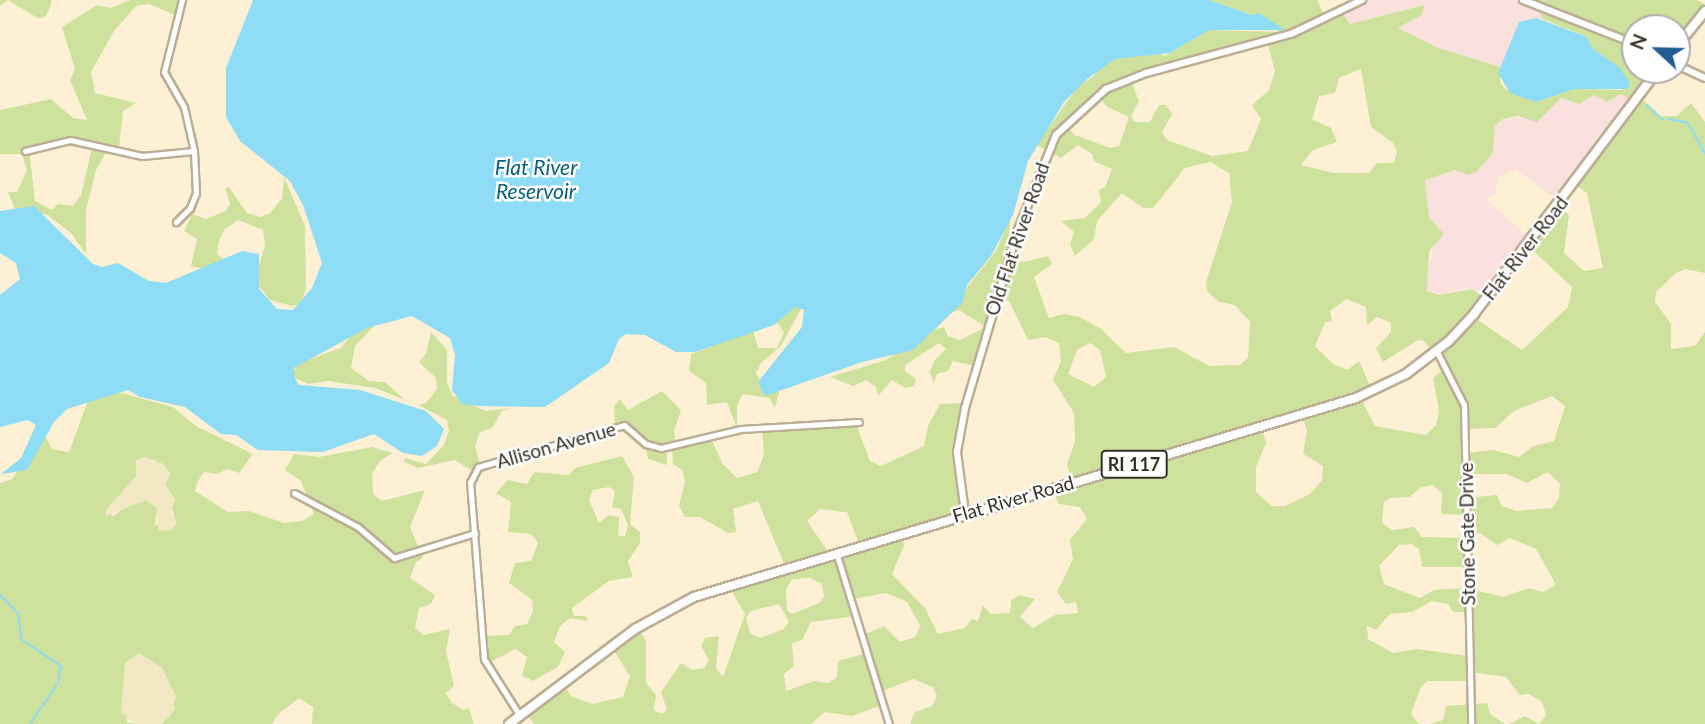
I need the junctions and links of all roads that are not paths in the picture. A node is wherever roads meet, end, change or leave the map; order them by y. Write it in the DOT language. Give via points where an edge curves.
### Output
graph roads {
  1 [pos="181,0"];
  2 [pos="1362,0"];
  3 [pos="1523,0"];
  4 [pos="1705,12"];
  5 [pos="1691,29"];
  6 [pos="1621,38"];
  7 [pos="1647,84"];
  8 [pos="194,150"];
  9 [pos="25,151"];
  10 [pos="176,222"];
  11 [pos="1437,352"];
  12 [pos="859,422"];
  13 [pos="294,493"];
  14 [pos="965,513"];
  15 [pos="475,533"];
  16 [pos="836,552"];
  17 [pos="520,716"];
  18 [pos="509,724"];
  19 [pos="889,724"];
  20 [pos="1471,724"];
  1 -- 8 [label="street" via="164,72 184,107"];
  2 -- 14 [label="street, Old Flat River Road" via="1291,34 1146,73 1106,89 1056,135 1021,220 965,408 957,452"];
  3 -- 6 [label="street"];
  4 -- 5 [label="main road"];
  7 -- 11 [label="main road, Flat River Road / RI 117" via="1474,314"];
  8 -- 9 [label="street" via="142,156 70,140"];
  8 -- 10 [label="street" via="196,193 190,208"];
  11 -- 14 [label="main road, Flat River Road / RI 117" via="1406,374 1356,398"];
  11 -- 20 [label="street, Stone Gate Drive" via="1458,388 1465,414"];
  12 -- 15 [label="street, Allison Avenue" via="741,429 662,448 646,444 624,425 524,453 478,467 473,474"];
  13 -- 15 [label="street" via="358,527 394,558"];
  14 -- 16 [label="main road, Flat River Road / RI 117"];
  15 -- 17 [label="street" via="484,659"];
  16 -- 17 [label="main road, Flat River Road / RI 117" via="723,586 658,614"];
  16 -- 19 [label="street"];
  17 -- 18 [label="main road, Flat River Road / RI 117"];
}
